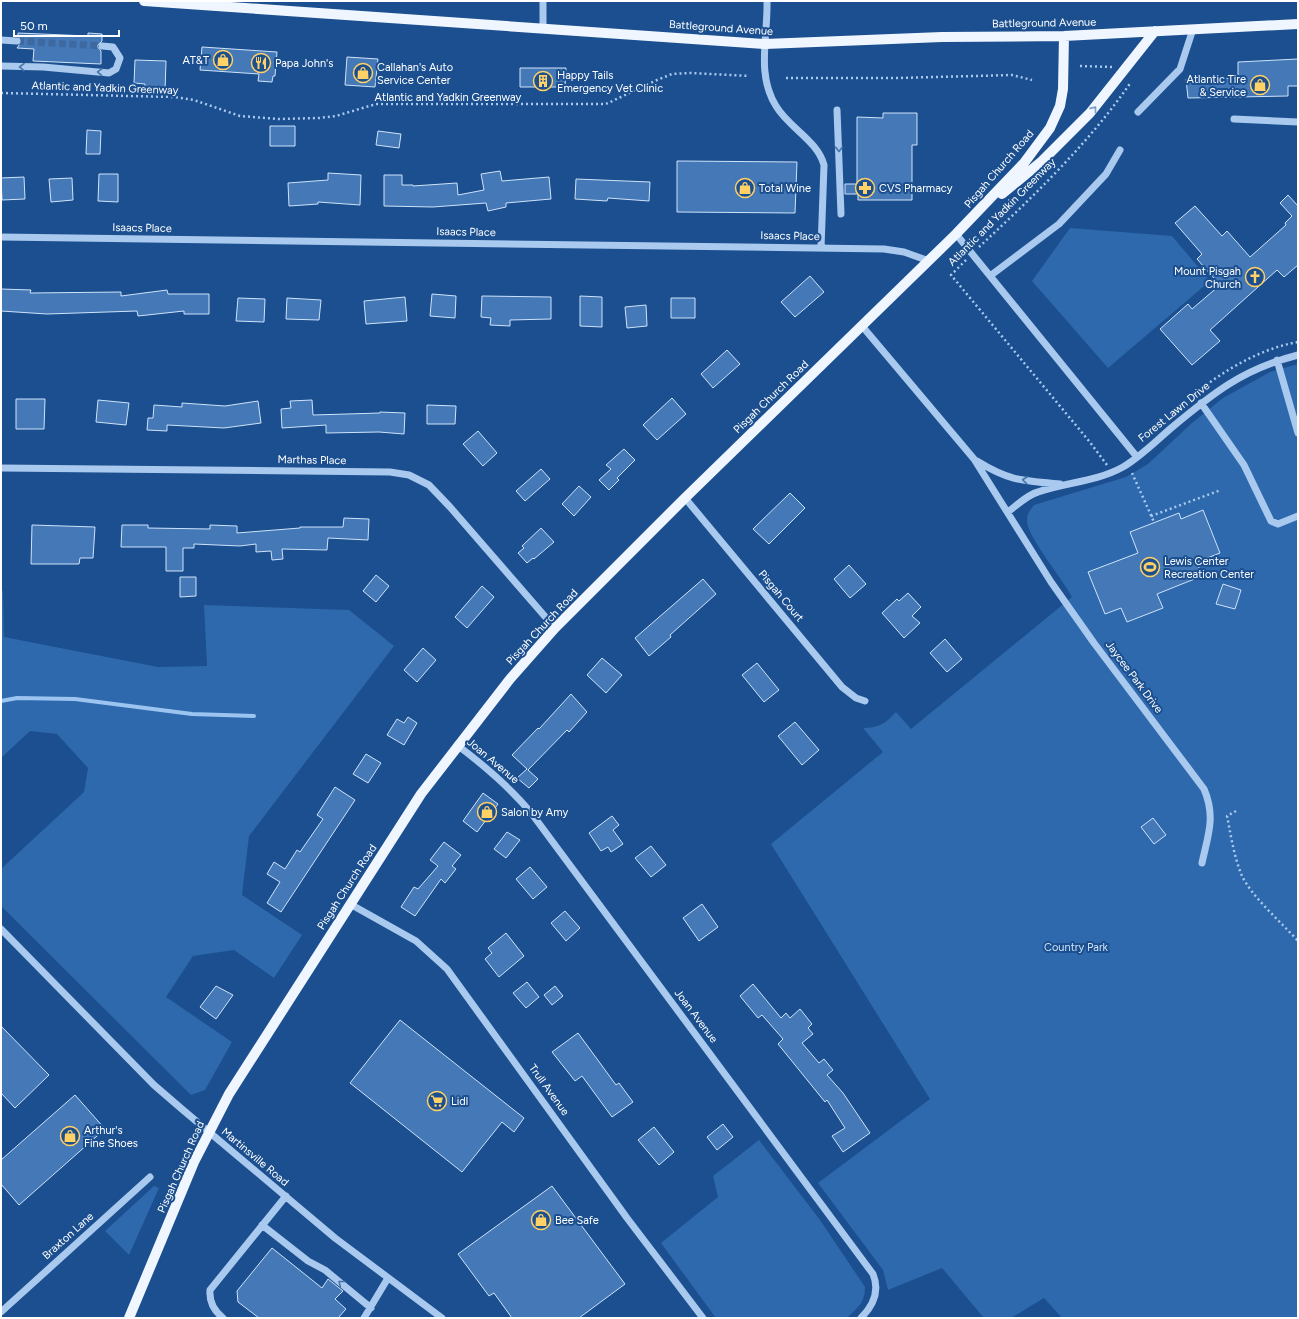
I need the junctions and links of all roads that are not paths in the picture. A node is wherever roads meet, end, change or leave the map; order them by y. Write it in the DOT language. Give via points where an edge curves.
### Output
graph roads {
  1 [pos="144,1"];
  2 [pos="543,1"];
  3 [pos="767,1"];
  4 [pos="1298,24"];
  5 [pos="543,28"];
  6 [pos="1193,30"];
  7 [pos="1155,31"];
  8 [pos="1064,36"];
  9 [pos="1,40"];
  10 [pos="17,41"];
  11 [pos="765,44"];
  12 [pos="102,46"];
  13 [pos="1,66"];
  14 [pos="837,110"];
  15 [pos="1138,112"];
  16 [pos="1234,119"];
  17 [pos="1298,122"];
  18 [pos="1120,150"];
  19 [pos="841,214"];
  20 [pos="966,224"];
  21 [pos="956,234"];
  22 [pos="1,237"];
  23 [pos="820,248"];
  24 [pos="929,261"];
  25 [pos="990,276"];
  26 [pos="862,326"];
  27 [pos="1298,355"];
  28 [pos="1277,360"];
  29 [pos="1201,403"];
  30 [pos="1298,432"];
  31 [pos="1137,457"];
  32 [pos="974,459"];
  33 [pos="1,468"];
  34 [pos="1064,484"];
  35 [pos="685,498"];
  36 [pos="1008,512"];
  37 [pos="1298,516"];
  38 [pos="555,628"];
  39 [pos="865,701"];
  40 [pos="457,745"];
  41 [pos="1202,863"];
  42 [pos="350,904"];
  43 [pos="1,929"];
  44 [pos="209,1133"];
  45 [pos="150,1177"];
  46 [pos="286,1196"];
  47 [pos="262,1225"];
  48 [pos="388,1278"];
  49 [pos="371,1308"];
  50 [pos="1,1312"];
  51 [pos="129,1318"];
  52 [pos="223,1318"];
  53 [pos="364,1318"];
  54 [pos="442,1318"];
  55 [pos="703,1318"];
  56 [pos="861,1318"];
  1 -- 5 [label="main road, Battleground Avenue"];
  2 -- 5 [label="street"];
  3 -- 11 [label="street"];
  4 -- 6 [label="main road, Battleground Avenue"];
  5 -- 11 [label="main road, Battleground Avenue"];
  6 -- 7 [label="main road, Battleground Avenue"];
  6 -- 15 [label="street" via="1180,69"];
  7 -- 8 [label="main road, Battleground Avenue"];
  20 -- 7 [label="main road, one-way" via="1067,137 1090,113"];
  8 -- 11 [label="main road, Battleground Avenue" via="942,37"];
  8 -- 20 [label="main road, Pisgah Church Road" via="1063,89 1057,114 1042,140 1024,162"];
  9 -- 10 [label="street"];
  11 -- 23 [label="street" via="764,77 776,107 822,157 824,165"];
  12 -- 13 [label="street, one-way" via="113,48 120,58 116,69 109,73"];
  14 -- 19 [label="street, one-way"];
  16 -- 17 [label="street"];
  18 -- 25 [label="street" via="1106,174 1059,224"];
  20 -- 21 [label="main road, Pisgah Church Road"];
  21 -- 24 [label="main road, Pisgah Church Road"];
  21 -- 25 [label="street"];
  22 -- 23 [label="street, Isaacs Place"];
  23 -- 24 [label="street, Isaacs Place" via="890,249"];
  24 -- 26 [label="main road, Pisgah Church Road"];
  25 -- 31 [label="street"];
  26 -- 32 [label="street, Forest Lawn Drive"];
  26 -- 35 [label="main road, Pisgah Church Road"];
  27 -- 28 [label="street, Forest Lawn Drive"];
  28 -- 29 [label="street, Forest Lawn Drive" via="1234,379"];
  28 -- 30 [label="street"];
  29 -- 31 [label="street, Forest Lawn Drive"];
  29 -- 37 [label="street" via="1241,460 1271,520 1278,524"];
  31 -- 34 [label="street, Forest Lawn Drive" via="1104,475"];
  34 -- 32 [label="street, Forest Lawn Drive, one-way" via="1012,479"];
  32 -- 36 [label="street, Forest Lawn Drive"];
  33 -- 38 [label="street, Marthas Place" via="390,472 409,475 429,485 450,507"];
  34 -- 36 [label="street, Forest Lawn Drive" via="1036,492"];
  35 -- 38 [label="main road, Pisgah Church Road"];
  35 -- 39 [label="street, Pisgah Court" via="842,687 856,698"];
  36 -- 41 [label="street, Jaycee Park Drive" via="1056,588 1204,789 1210,803 1211,819"];
  38 -- 40 [label="main road, Pisgah Church Road"];
  40 -- 42 [label="main road, Pisgah Church Road" via="421,794"];
  40 -- 56 [label="street, Joan Avenue" via="514,793 532,814 873,1274 877,1289 873,1305"];
  42 -- 44 [label="main road, Pisgah Church Road" via="229,1094"];
  42 -- 55 [label="street, Trull Avenue" via="416,941 447,969 627,1218"];
  43 -- 44 [label="street, Martinsville Road" via="154,1085"];
  44 -- 46 [label="street, Martinsville Road"];
  44 -- 51 [label="main road, Pisgah Church Road" via="194,1162"];
  45 -- 50 [label="street, Braxton Lane"];
  46 -- 47 [label="street"];
  46 -- 48 [label="street, Martinsville Road" via="335,1238"];
  49 -- 47 [label="street, one-way" via="325,1270 308,1261"];
  47 -- 52 [label="street" via="210,1290 213,1308"];
  48 -- 49 [label="street"];
  48 -- 54 [label="street, Martinsville Road"];
  49 -- 53 [label="street"];
}
